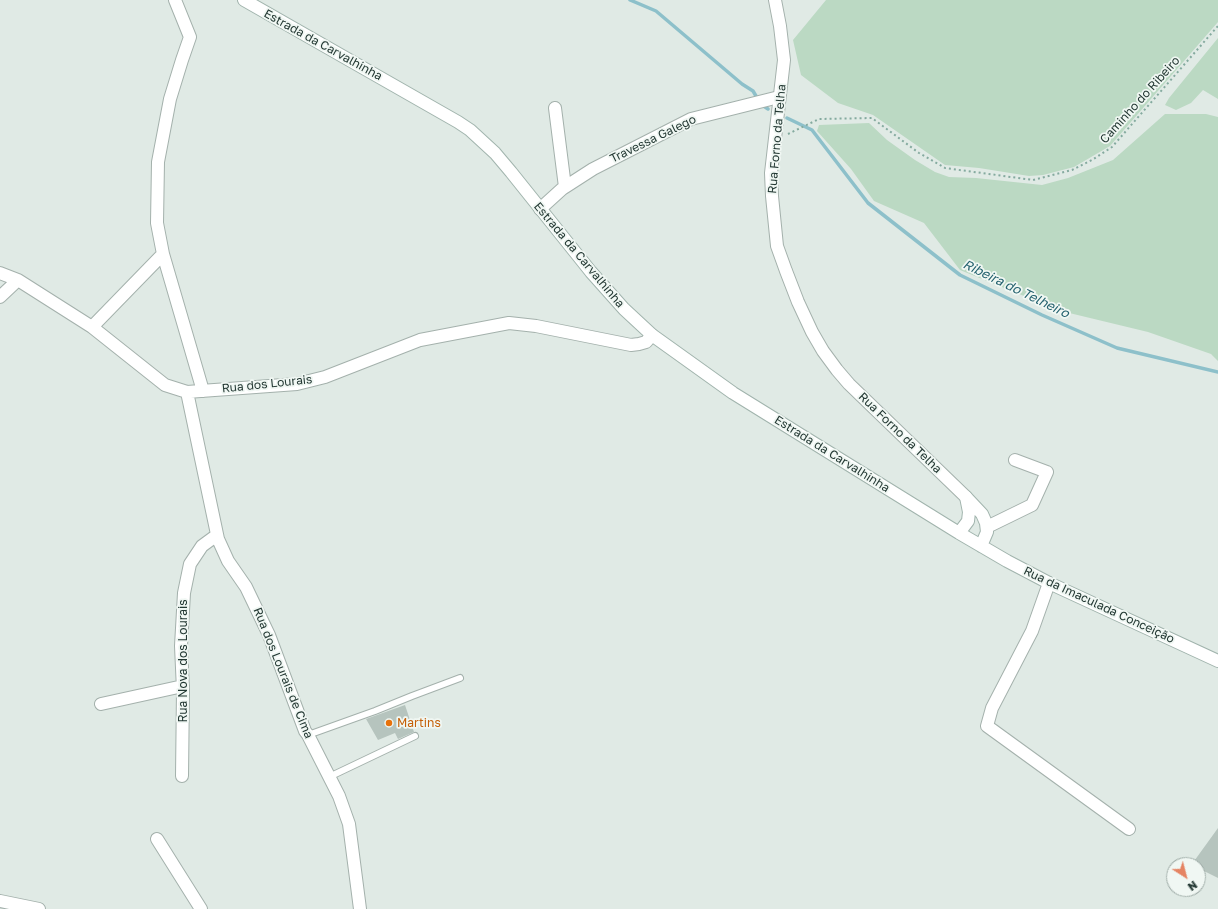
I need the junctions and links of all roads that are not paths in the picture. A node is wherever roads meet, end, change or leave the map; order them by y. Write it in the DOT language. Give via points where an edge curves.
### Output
graph roads {
  1 [pos="175,0"];
  2 [pos="244,0"];
  3 [pos="775,0"];
  4 [pos="779,98"];
  5 [pos="555,108"];
  6 [pos="565,187"];
  7 [pos="540,209"];
  8 [pos="163,254"];
  9 [pos="0,273"];
  10 [pos="18,280"];
  11 [pos="0,297"];
  12 [pos="92,327"];
  13 [pos="652,335"];
  14 [pos="203,391"];
  15 [pos="187,392"];
  16 [pos="1015,460"];
  17 [pos="966,497"];
  18 [pos="968,521"];
  19 [pos="986,525"];
  20 [pos="959,533"];
  21 [pos="217,534"];
  22 [pos="981,546"];
  23 [pos="1049,583"];
  24 [pos="1218,661"];
  25 [pos="460,678"];
  26 [pos="183,686"];
  27 [pos="101,704"];
  28 [pos="308,735"];
  29 [pos="415,736"];
  30 [pos="182,776"];
  31 [pos="329,777"];
  32 [pos="1129,829"];
  33 [pos="157,839"];
  34 [pos="0,901"];
  35 [pos="39,909"];
  36 [pos="201,909"];
  37 [pos="360,909"];
  1 -- 8 [label="street" via="190,37 170,99 158,162 157,223"];
  2 -- 7 [label="street, Estrada da Carvalhinha" via="464,126 482,139 495,153"];
  3 -- 4 [label="street, Rua Forno da Telha" via="784,60"];
  4 -- 6 [label="street, Travessa Galego" via="691,119 593,169"];
  4 -- 17 [label="street, Rua Forno da Telha" via="771,173 772,196 777,246 798,302 819,345 849,384"];
  5 -- 6 [label="street"];
  6 -- 7 [label="street, Travessa Galego"];
  7 -- 13 [label="street, Estrada da Carvalhinha" via="600,283"];
  8 -- 12 [label="street"];
  8 -- 14 [label="street"];
  9 -- 10 [label="street, Rua dos Lourais"];
  10 -- 11 [label="street"];
  10 -- 12 [label="street, Rua dos Lourais"];
  12 -- 15 [label="street, Rua dos Lourais" via="165,386"];
  13 -- 14 [label="street, Rua dos Lourais" via="646,342 631,345 509,323 420,340 325,377 304,382"];
  13 -- 20 [label="street, Estrada da Carvalhinha" via="733,393"];
  14 -- 15 [label="street, Rua dos Lourais"];
  15 -- 21 [label="street, Rua dos Lourais de Cima"];
  16 -- 19 [label="street" via="1047,472 1032,505"];
  17 -- 18 [label="street"];
  17 -- 19 [label="street, Rua Forno da Telha" via="982,514"];
  18 -- 19 [label="street" via="975,518"];
  18 -- 20 [label="street"];
  19 -- 22 [label="street" via="987,532"];
  20 -- 22 [label="street, Estrada da Carvalhinha"];
  21 -- 26 [label="street, Rua Nova dos Lourais" via="202,546 190,564 184,593 181,646"];
  21 -- 28 [label="street, Rua dos Lourais de Cima" via="228,561 246,587 269,635 304,731"];
  22 -- 23 [label="street, Rua da Imaculada Conceição"];
  23 -- 24 [label="street, Rua da Imaculada Conceição"];
  23 -- 32 [label="street" via="1032,631 992,708 987,726"];
  25 -- 28 [label="lane"];
  26 -- 27 [label="street"];
  26 -- 30 [label="street, Rua Nova dos Lourais"];
  28 -- 31 [label="street, Rua dos Lourais de Cima"];
  29 -- 31 [label="lane"];
  31 -- 37 [label="street, Rua dos Lourais de Cima" via="349,824"];
  33 -- 36 [label="street"];
  34 -- 35 [label="street"];
}
